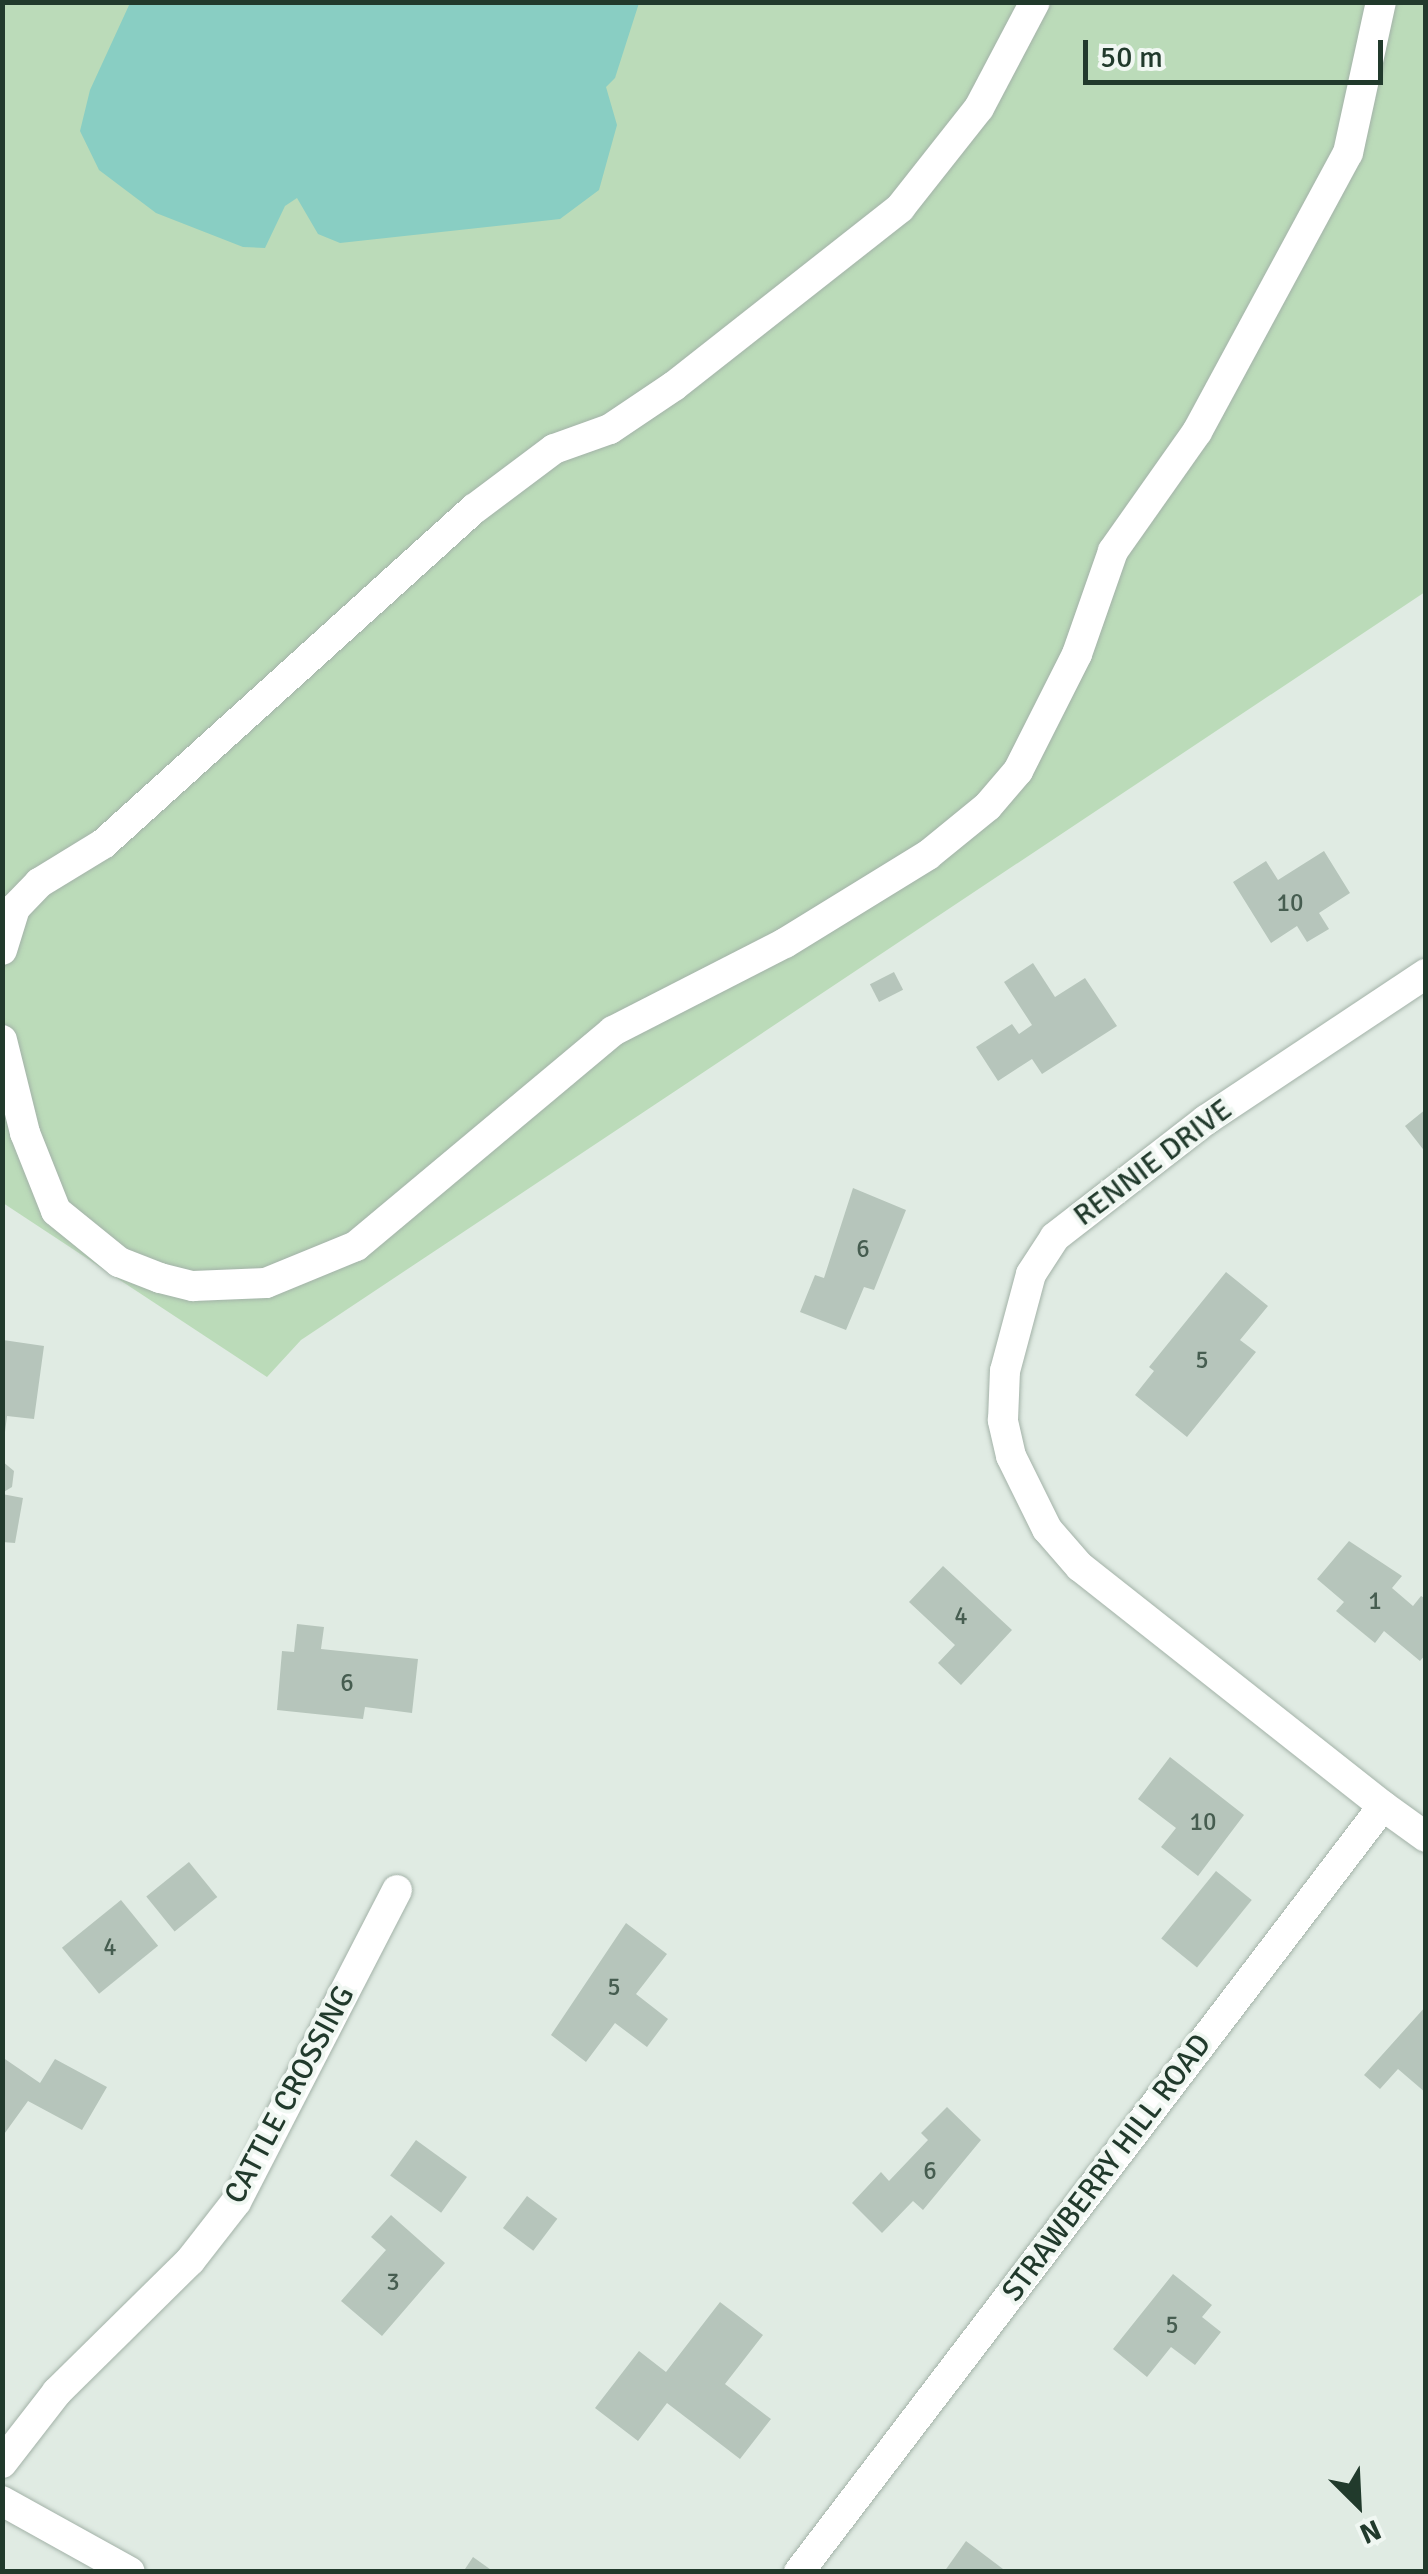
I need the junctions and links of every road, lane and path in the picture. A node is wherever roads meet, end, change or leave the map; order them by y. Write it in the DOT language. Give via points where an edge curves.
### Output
graph roads {
  1 [pos="1035,2"];
  2 [pos="1382,2"];
  3 [pos="2,950"];
  4 [pos="1426,974"];
  5 [pos="2,1040"];
  6 [pos="1382,1806"];
  7 [pos="1426,1837"];
  8 [pos="397,1890"];
  9 [pos="2,2464"];
  10 [pos="2,2502"];
  11 [pos="130,2572"];
  12 [pos="800,2572"];
  1 -- 3 [label="street" via="978,108 900,208 674,386 610,429 554,449 474,509 103,844 38,883 15,908"];
  2 -- 5 [label="street" via="1348,153 1197,432 1114,551 1077,654 1018,771 988,806 928,855 785,943 613,1032 356,1246 266,1283 207,1286 160,1278 119,1262 56,1211 25,1133"];
  4 -- 6 [label="street, RENNIE DRIVE" via="1206,1120 1055,1237 1030,1274 1005,1371 1003,1420 1011,1456 1047,1529 1080,1567"];
  6 -- 7 [label="street"];
  6 -- 12 [label="street, STRAWBERRY HILL ROAD"];
  8 -- 9 [label="street, CATTLE CROSSING" via="236,2202 190,2261 57,2392"];
  10 -- 11 [label="street"];
}
